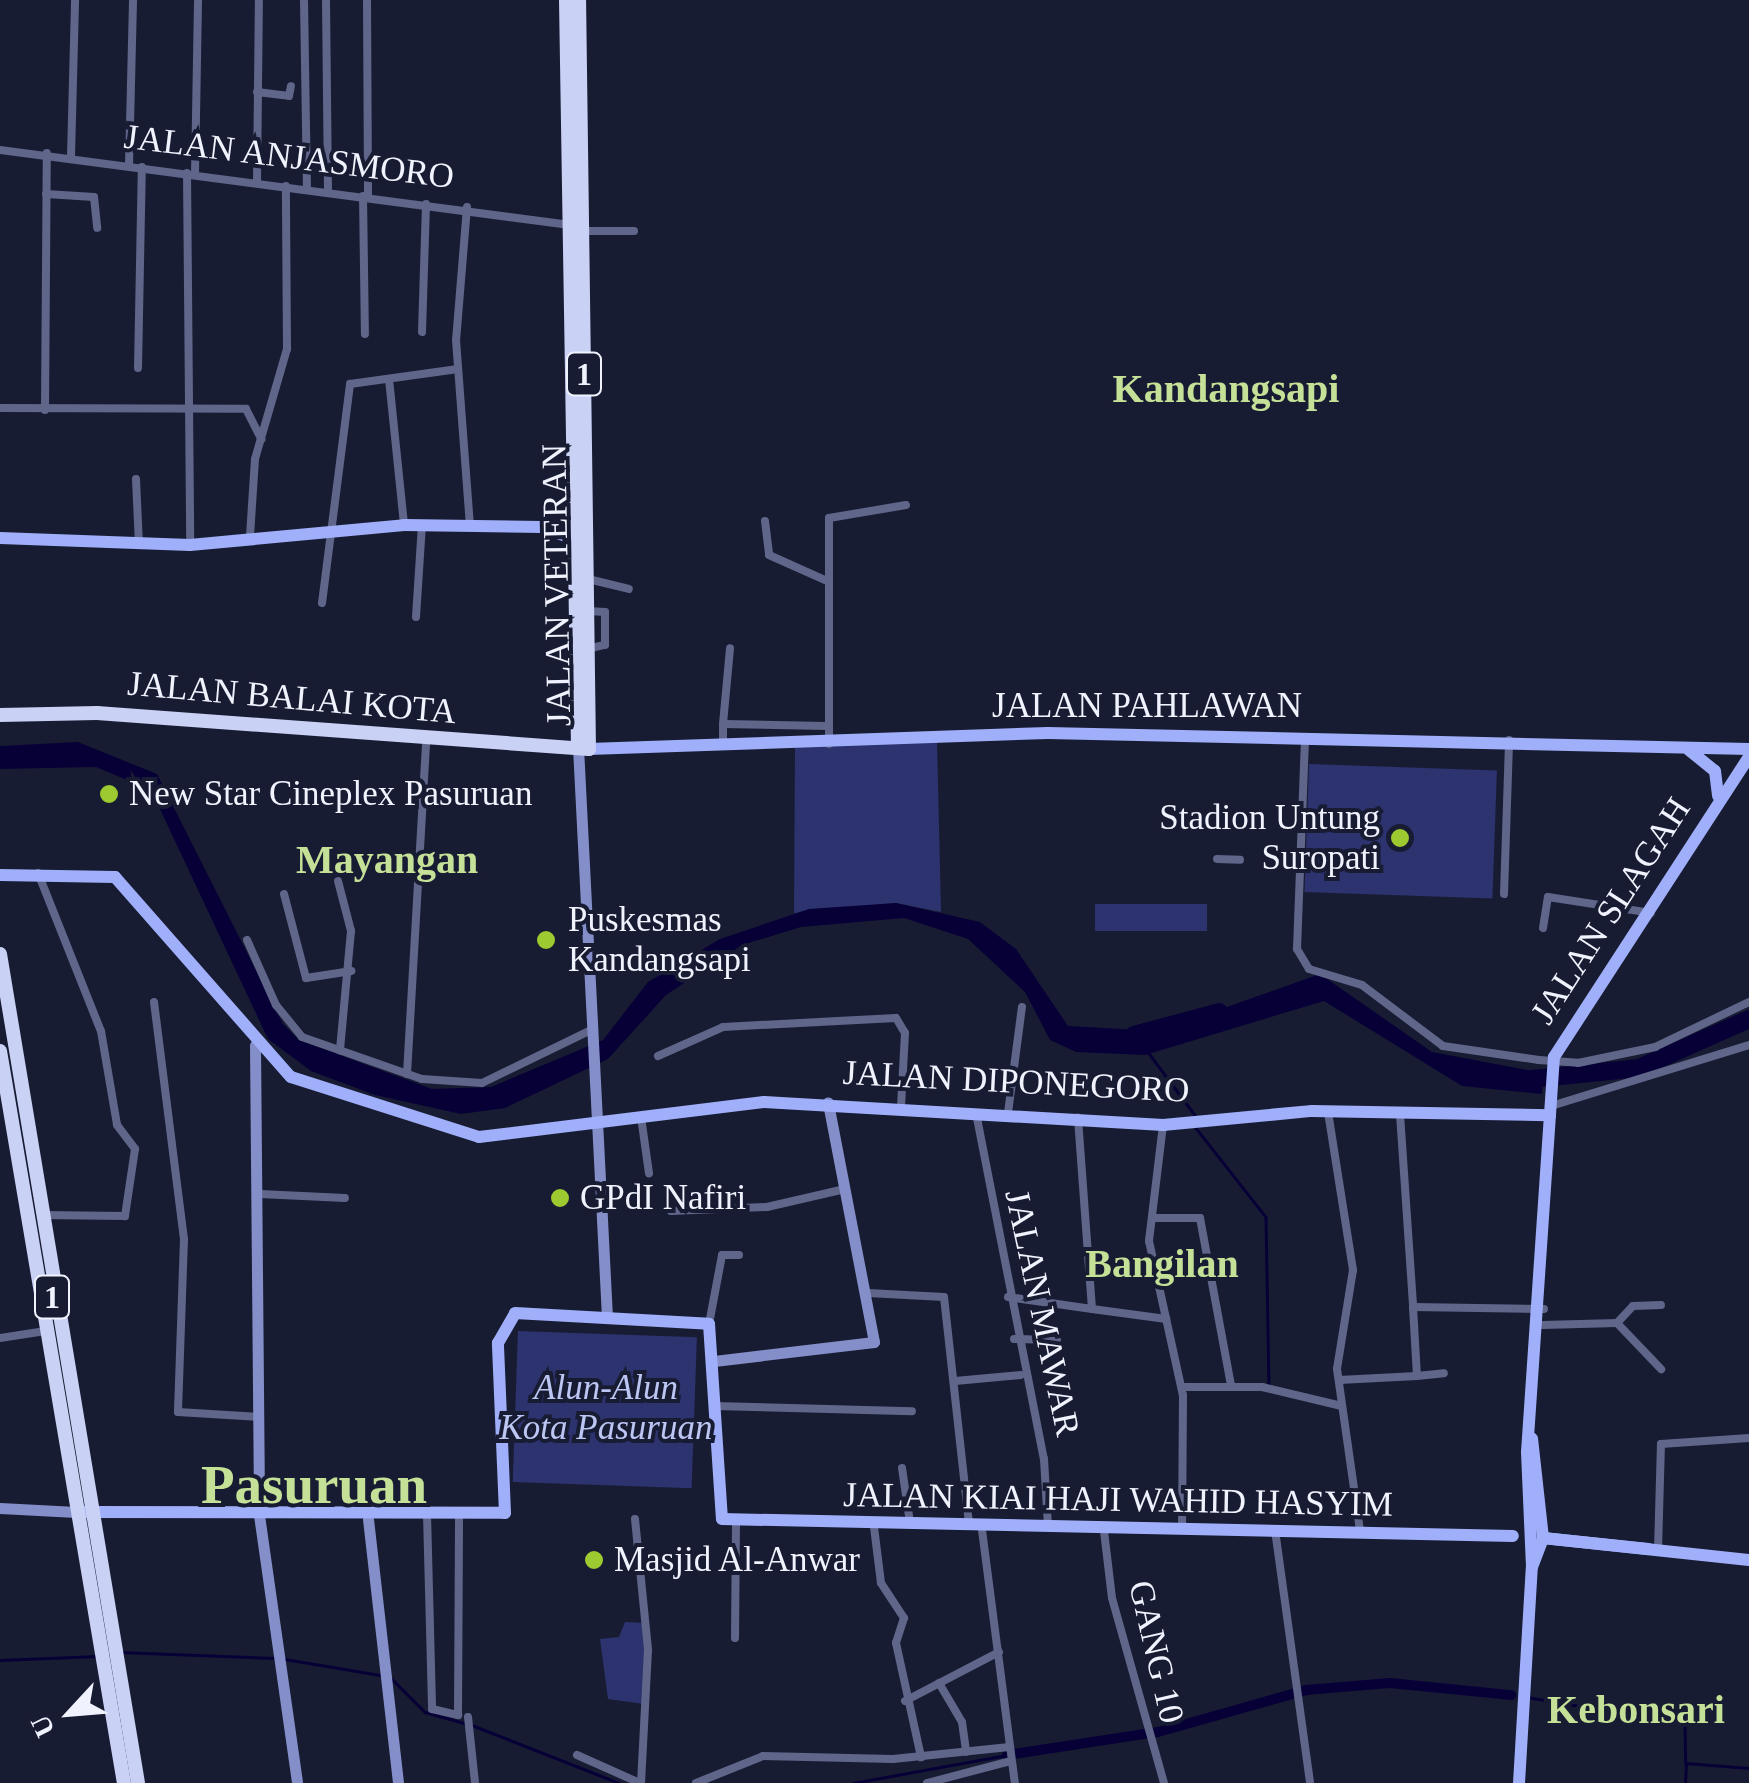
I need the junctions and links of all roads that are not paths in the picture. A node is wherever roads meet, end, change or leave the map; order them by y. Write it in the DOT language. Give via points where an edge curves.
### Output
graph roads {
  1 [pos="75,0"];
  2 [pos="133,0"];
  3 [pos="198,0"];
  4 [pos="259,0"];
  5 [pos="304,0"];
  6 [pos="326,0"];
  7 [pos="367,0"];
  8 [pos="566,0"];
  9 [pos="579,0"];
  10 [pos="291,86"];
  11 [pos="258,92"];
  12 [pos="575,132"];
  13 [pos="0,150"];
  14 [pos="47,153"];
  15 [pos="70,156"];
  16 [pos="129,165"];
  17 [pos="142,167"];
  18 [pos="192,173"];
  19 [pos="257,182"];
  20 [pos="286,186"];
  21 [pos="307,188"];
  22 [pos="328,191"];
  23 [pos="46,194"];
  24 [pos="366,196"];
  25 [pos="426,204"];
  26 [pos="467,207"];
  27 [pos="98,228"];
  28 [pos="577,228"];
  29 [pos="634,231"];
  30 [pos="578,300"];
  31 [pos="422,332"];
  32 [pos="365,334"];
  33 [pos="138,368"];
  34 [pos="458,369"];
  35 [pos="389,379"];
  36 [pos="0,408"];
  37 [pos="267,408"];
  38 [pos="246,409"];
  39 [pos="46,410"];
  40 [pos="188,413"];
  41 [pos="261,439"];
  42 [pos="136,478"];
  43 [pos="906,505"];
  44 [pos="576,508"];
  45 [pos="766,521"];
  46 [pos="404,524"];
  47 [pos="422,525"];
  48 [pos="470,526"];
  49 [pos="542,527"];
  50 [pos="330,528"];
  51 [pos="250,536"];
  52 [pos="0,538"];
  53 [pos="139,545"];
  54 [pos="190,545"];
  55 [pos="582,545"];
  56 [pos="588,579"];
  57 [pos="827,581"];
  58 [pos="606,590"];
  59 [pos="629,590"];
  60 [pos="322,602"];
  61 [pos="588,611"];
  62 [pos="605,612"];
  63 [pos="416,617"];
  64 [pos="730,648"];
  65 [pos="583,649"];
  66 [pos="0,714"];
  67 [pos="724,724"];
  68 [pos="827,726"];
  69 [pos="1305,735"];
  70 [pos="1509,740"];
  71 [pos="426,741"];
  72 [pos="828,744"];
  73 [pos="1680,746"];
  74 [pos="584,748"];
  75 [pos="723,750"];
  76 [pos="1749,750"];
  77 [pos="1749,757"];
  78 [pos="1718,799"];
  79 [pos="1217,859"];
  80 [pos="422,860"];
  81 [pos="1240,860"];
  82 [pos="380,865"];
  83 [pos="38,873"];
  84 [pos="0,874"];
  85 [pos="338,881"];
  86 [pos="284,894"];
  87 [pos="1504,894"];
  88 [pos="1650,913"];
  89 [pos="1543,928"];
  90 [pos="247,940"];
  91 [pos="0,954"];
  92 [pos="350,971"];
  93 [pos="154,1002"];
  94 [pos="1749,1002"];
  95 [pos="1022,1006"];
  96 [pos="591,1034"];
  97 [pos="255,1045"];
  98 [pos="1749,1045"];
  99 [pos="340,1050"];
  100 [pos="0,1051"];
  101 [pos="658,1056"];
  102 [pos="1554,1060"];
  103 [pos="407,1074"];
  104 [pos="291,1077"];
  105 [pos="260,1084"];
  106 [pos="828,1102"];
  107 [pos="902,1107"];
  108 [pos="1551,1107"];
  109 [pos="975,1109"];
  110 [pos="1008,1112"];
  111 [pos="1328,1112"];
  112 [pos="1400,1114"];
  113 [pos="641,1117"];
  114 [pos="1078,1118"];
  115 [pos="599,1122"];
  116 [pos="1163,1125"];
  117 [pos="649,1172"];
  118 [pos="845,1189"];
  119 [pos="260,1194"];
  120 [pos="345,1198"];
  121 [pos="671,1212"];
  122 [pos="38,1215"];
  123 [pos="1153,1218"];
  124 [pos="739,1256"];
  125 [pos="868,1293"];
  126 [pos="1008,1297"];
  127 [pos="1662,1305"];
  128 [pos="1413,1307"];
  129 [pos="1088,1308"];
  130 [pos="1544,1309"];
  131 [pos="607,1316"];
  132 [pos="1166,1319"];
  133 [pos="1617,1323"];
  134 [pos="709,1324"];
  135 [pos="1543,1325"];
  136 [pos="45,1331"];
  137 [pos="0,1338"];
  138 [pos="1014,1339"];
  139 [pos="1057,1340"];
  140 [pos="714,1361"];
  141 [pos="1662,1369"];
  142 [pos="1444,1373"];
  143 [pos="1021,1375"];
  144 [pos="1416,1376"];
  145 [pos="955,1380"];
  146 [pos="1338,1380"];
  147 [pos="1230,1386"];
  148 [pos="1182,1387"];
  149 [pos="715,1406"];
  150 [pos="1342,1406"];
  151 [pos="912,1410"];
  152 [pos="259,1417"];
  153 [pos="1532,1436"];
  154 [pos="1749,1438"];
  155 [pos="902,1468"];
  156 [pos="0,1508"];
  157 [pos="76,1512"];
  158 [pos="93,1512"];
  159 [pos="460,1513"];
  160 [pos="427,1514"];
  161 [pos="259,1516"];
  162 [pos="368,1519"];
  163 [pos="635,1519"];
  164 [pos="729,1520"];
  165 [pos="874,1527"];
  166 [pos="911,1527"];
  167 [pos="976,1530"];
  168 [pos="1048,1530"];
  169 [pos="1182,1530"];
  170 [pos="1276,1530"];
  171 [pos="1104,1531"];
  172 [pos="1360,1532"];
  173 [pos="1530,1533"];
  174 [pos="1566,1540"];
  175 [pos="1656,1551"];
  176 [pos="1749,1560"];
  177 [pos="1532,1567"];
  178 [pos="735,1638"];
  179 [pos="106,1640"];
  180 [pos="999,1652"];
  181 [pos="112,1675"];
  182 [pos="939,1683"];
  183 [pos="905,1702"];
  184 [pos="468,1719"];
  185 [pos="1010,1747"];
  186 [pos="966,1752"];
  187 [pos="577,1754"];
  188 [pos="921,1757"];
  189 [pos="1011,1761"];
  190 [pos="716,1779"];
  191 [pos="124,1783"];
  192 [pos="138,1783"];
  193 [pos="296,1783"];
  194 [pos="398,1783"];
  195 [pos="475,1783"];
  196 [pos="641,1783"];
  197 [pos="696,1783"];
  198 [pos="928,1783"];
  199 [pos="1015,1783"];
  200 [pos="1164,1783"];
  201 [pos="1310,1783"];
  202 [pos="1520,1783"];
  1 -- 15 [label="street"];
  2 -- 16 [label="street"];
  3 -- 18 [label="street"];
  4 -- 11 [label="street"];
  5 -- 21 [label="street"];
  6 -- 22 [label="street"];
  7 -- 24 [label="street"];
  8 -- 12 [label="highway, JALAN VETERAN / 1"];
  9 -- 12 [label="highway, JALAN VETERAN / 1"];
  10 -- 11 [label="street" via="289,96"];
  11 -- 19 [label="street"];
  12 -- 28 [label="highway, JALAN VETERAN / 1"];
  13 -- 14 [label="street, JALAN ANJASMORO"];
  14 -- 15 [label="street, JALAN ANJASMORO"];
  14 -- 23 [label="street"];
  15 -- 16 [label="street, JALAN ANJASMORO"];
  16 -- 17 [label="street, JALAN ANJASMORO"];
  17 -- 18 [label="street, JALAN ANJASMORO"];
  17 -- 33 [label="street"];
  18 -- 19 [label="street, JALAN ANJASMORO"];
  18 -- 40 [label="street"];
  19 -- 20 [label="street, JALAN ANJASMORO"];
  20 -- 21 [label="street, JALAN ANJASMORO"];
  20 -- 37 [label="street" via="288,339"];
  21 -- 22 [label="street, JALAN ANJASMORO"];
  22 -- 24 [label="street, JALAN ANJASMORO"];
  23 -- 27 [label="street" via="94,197"];
  23 -- 39 [label="street"];
  24 -- 25 [label="street, JALAN ANJASMORO"];
  24 -- 32 [label="street"];
  25 -- 26 [label="street, JALAN ANJASMORO"];
  25 -- 31 [label="street"];
  26 -- 28 [label="street, JALAN ANJASMORO"];
  26 -- 34 [label="street"];
  28 -- 29 [label="street, JALAN ANJASMORO"];
  28 -- 30 [label="highway, JALAN VETERAN / 1"];
  30 -- 44 [label="highway, JALAN VETERAN / 1"];
  30 -- 55 [label="highway, JALAN VETERAN / 1"];
  34 -- 35 [label="street"];
  34 -- 48 [label="street"];
  35 -- 46 [label="street"];
  35 -- 50 [label="street" via="350,384"];
  36 -- 39 [label="street"];
  37 -- 38 [label="street"];
  37 -- 41 [label="street"];
  38 -- 40 [label="street"];
  38 -- 41 [label="street"];
  39 -- 40 [label="street"];
  40 -- 54 [label="street"];
  41 -- 51 [label="street"];
  42 -- 53 [label="street"];
  43 -- 57 [label="street" via="830,514"];
  44 -- 49 [label="main road"];
  44 -- 55 [label="highway, JALAN VETERAN / 1"];
  45 -- 57 [label="street" via="770,555"];
  46 -- 47 [label="main road"];
  46 -- 50 [label="main road"];
  47 -- 48 [label="main road"];
  47 -- 63 [label="street"];
  48 -- 49 [label="main road"];
  49 -- 55 [label="main road"];
  50 -- 51 [label="main road"];
  50 -- 60 [label="street"];
  51 -- 54 [label="main road"];
  52 -- 53 [label="main road"];
  53 -- 54 [label="main road"];
  55 -- 56 [label="highway, JALAN VETERAN / 1"];
  55 -- 65 [label="highway, JALAN VETERAN / 1"];
  56 -- 58 [label="street" via="604,579"];
  56 -- 61 [label="highway, JALAN VETERAN / 1"];
  57 -- 68 [label="street"];
  58 -- 59 [label="street"];
  58 -- 62 [label="street"];
  61 -- 62 [label="street"];
  61 -- 65 [label="highway, JALAN VETERAN / 1"];
  62 -- 65 [label="street" via="604,647"];
  64 -- 67 [label="street"];
  65 -- 74 [label="highway, JALAN VETERAN / 1"];
  66 -- 71 [label="highway, JALAN BALAI KOTA" via="97,713"];
  67 -- 68 [label="street"];
  67 -- 75 [label="street"];
  68 -- 72 [label="street"];
  69 -- 70 [label="main road, JALAN PAHLAWAN"];
  69 -- 72 [label="main road, JALAN PAHLAWAN"];
  69 -- 102 [label="street" via="1297,949 1309,968 1362,985 1443,1046"];
  70 -- 73 [label="main road, JALAN PAHLAWAN"];
  70 -- 87 [label="street"];
  71 -- 74 [label="highway, JALAN BALAI KOTA"];
  71 -- 80 [label="street"];
  72 -- 75 [label="main road, JALAN PAHLAWAN"];
  73 -- 76 [label="main road, JALAN PAHLAWAN"];
  73 -- 78 [label="main road" via="1710,764"];
  74 -- 75 [label="main road, JALAN PAHLAWAN"];
  74 -- 96 [label="street"];
  77 -- 78 [label="main road, JALAN SLAGAH"];
  78 -- 88 [label="main road, JALAN SLAGAH"];
  79 -- 81 [label="street"];
  80 -- 82 [label="street"];
  80 -- 103 [label="street"];
  83 -- 84 [label="main road"];
  83 -- 97 [label="main road" via="114,878"];
  83 -- 122 [label="street" via="100,1031 117,1125 134,1149 125,1216"];
  85 -- 92 [label="street"];
  86 -- 92 [label="street" via="306,978"];
  88 -- 89 [label="street" via="1548,897"];
  88 -- 102 [label="main road, JALAN SLAGAH"];
  90 -- 99 [label="street" via="285,1019"];
  91 -- 122 [label="highway, 1"];
  92 -- 99 [label="street"];
  93 -- 152 [label="street" via="184,1239 178,1412"];
  94 -- 102 [label="street" via="1655,1046 1578,1063"];
  95 -- 110 [label="street"];
  96 -- 103 [label="street" via="482,1083"];
  96 -- 115 [label="street"];
  97 -- 104 [label="main road"];
  97 -- 105 [label="street"];
  98 -- 108 [label="street"];
  99 -- 103 [label="street"];
  100 -- 136 [label="highway, 1"];
  101 -- 107 [label="street" via="723,1026 896,1018 904,1028"];
  102 -- 108 [label="main road, JALAN SLAGAH"];
  104 -- 105 [label="street"];
  104 -- 115 [label="main road, JALAN DIPONEGORO" via="478,1136"];
  105 -- 119 [label="street"];
  106 -- 107 [label="main road, JALAN DIPONEGORO"];
  106 -- 113 [label="main road, JALAN DIPONEGORO"];
  106 -- 118 [label="street"];
  107 -- 109 [label="main road, JALAN DIPONEGORO"];
  108 -- 112 [label="main road, JALAN DIPONEGORO"];
  108 -- 130 [label="main road, JALAN SLAGAH"];
  109 -- 110 [label="main road, JALAN DIPONEGORO"];
  109 -- 126 [label="street, JALAN MAWAR"];
  110 -- 114 [label="main road, JALAN DIPONEGORO"];
  111 -- 112 [label="main road, JALAN DIPONEGORO"];
  111 -- 116 [label="main road, JALAN DIPONEGORO"];
  111 -- 146 [label="street" via="1353,1270"];
  112 -- 128 [label="street"];
  113 -- 115 [label="main road, JALAN DIPONEGORO"];
  113 -- 117 [label="street"];
  114 -- 116 [label="main road, JALAN DIPONEGORO"];
  114 -- 129 [label="street"];
  115 -- 131 [label="street"];
  116 -- 123 [label="street"];
  118 -- 121 [label="street" via="768,1207"];
  118 -- 125 [label="street"];
  119 -- 120 [label="street"];
  119 -- 152 [label="street"];
  122 -- 158 [label="highway, 1"];
  123 -- 132 [label="street"];
  123 -- 147 [label="street" via="1200,1218"];
  124 -- 134 [label="street" via="722,1256"];
  125 -- 140 [label="street" via="874,1340 866,1347"];
  125 -- 145 [label="street" via="942,1293"];
  126 -- 129 [label="street"];
  126 -- 138 [label="street, JALAN MAWAR"];
  127 -- 133 [label="street" via="1633,1306"];
  128 -- 130 [label="street"];
  128 -- 144 [label="street"];
  129 -- 132 [label="street"];
  130 -- 135 [label="main road, JALAN SLAGAH"];
  131 -- 134 [label="main road"];
  131 -- 159 [label="main road" via="515,1313 498,1343 504,1513"];
  132 -- 148 [label="street"];
  133 -- 135 [label="street"];
  133 -- 141 [label="street"];
  134 -- 140 [label="main road"];
  135 -- 153 [label="main road, JALAN SLAGAH"];
  136 -- 137 [label="street"];
  136 -- 157 [label="highway, 1"];
  138 -- 139 [label="street"];
  138 -- 143 [label="street, JALAN MAWAR"];
  140 -- 149 [label="main road"];
  142 -- 144 [label="street"];
  143 -- 145 [label="street"];
  143 -- 168 [label="street, JALAN MAWAR" via="1044,1459"];
  144 -- 146 [label="street"];
  145 -- 167 [label="street"];
  146 -- 150 [label="street"];
  147 -- 148 [label="street"];
  147 -- 150 [label="street"];
  148 -- 169 [label="street"];
  149 -- 151 [label="street"];
  149 -- 164 [label="main road"];
  150 -- 172 [label="street"];
  152 -- 161 [label="street"];
  153 -- 173 [label="main road"];
  153 -- 173 [label="main road"];
  154 -- 175 [label="street" via="1661,1444"];
  155 -- 166 [label="street"];
  156 -- 157 [label="street"];
  157 -- 158 [label="main road"];
  157 -- 179 [label="highway, 1"];
  158 -- 161 [label="main road"];
  158 -- 179 [label="highway, 1"];
  159 -- 160 [label="main road"];
  159 -- 160 [label="street" via="458,1715 432,1709"];
  160 -- 162 [label="main road"];
  161 -- 162 [label="main road"];
  161 -- 193 [label="street"];
  162 -- 194 [label="street"];
  163 -- 196 [label="street" via="647,1638"];
  164 -- 165 [label="main road, JALAN KIAI HAJI WAHID HASYIM"];
  164 -- 178 [label="street"];
  165 -- 166 [label="main road, JALAN KIAI HAJI WAHID HASYIM"];
  165 -- 183 [label="street" via="881,1582 904,1618 896,1644"];
  166 -- 167 [label="main road, JALAN KIAI HAJI WAHID HASYIM"];
  167 -- 168 [label="main road, JALAN KIAI HAJI WAHID HASYIM"];
  167 -- 180 [label="street"];
  168 -- 171 [label="main road, JALAN KIAI HAJI WAHID HASYIM"];
  169 -- 170 [label="main road, JALAN KIAI HAJI WAHID HASYIM"];
  169 -- 171 [label="main road, JALAN KIAI HAJI WAHID HASYIM"];
  170 -- 172 [label="main road, JALAN KIAI HAJI WAHID HASYIM"];
  170 -- 201 [label="street"];
  171 -- 200 [label="street, GANG 10" via="1144,1730"];
  172 -- 173 [label="main road, JALAN KIAI HAJI WAHID HASYIM"];
  173 -- 174 [label="main road, JALAN KIAI HAJI WAHID HASYIM"];
  173 -- 177 [label="main road"];
  174 -- 175 [label="main road"];
  174 -- 177 [label="main road"];
  175 -- 176 [label="main road"];
  177 -- 202 [label="main road"];
  179 -- 181 [label="highway, 1"];
  180 -- 182 [label="street"];
  180 -- 185 [label="street"];
  181 -- 191 [label="highway, 1"];
  181 -- 192 [label="highway, 1"];
  182 -- 183 [label="street"];
  182 -- 186 [label="street" via="962,1722"];
  183 -- 188 [label="street"];
  184 -- 195 [label="street"];
  185 -- 186 [label="street"];
  185 -- 189 [label="street"];
  186 -- 188 [label="street"];
  187 -- 196 [label="street"];
  188 -- 190 [label="street" via="763,1756"];
  189 -- 198 [label="street"];
  189 -- 199 [label="street"];
  190 -- 197 [label="street"];
}
